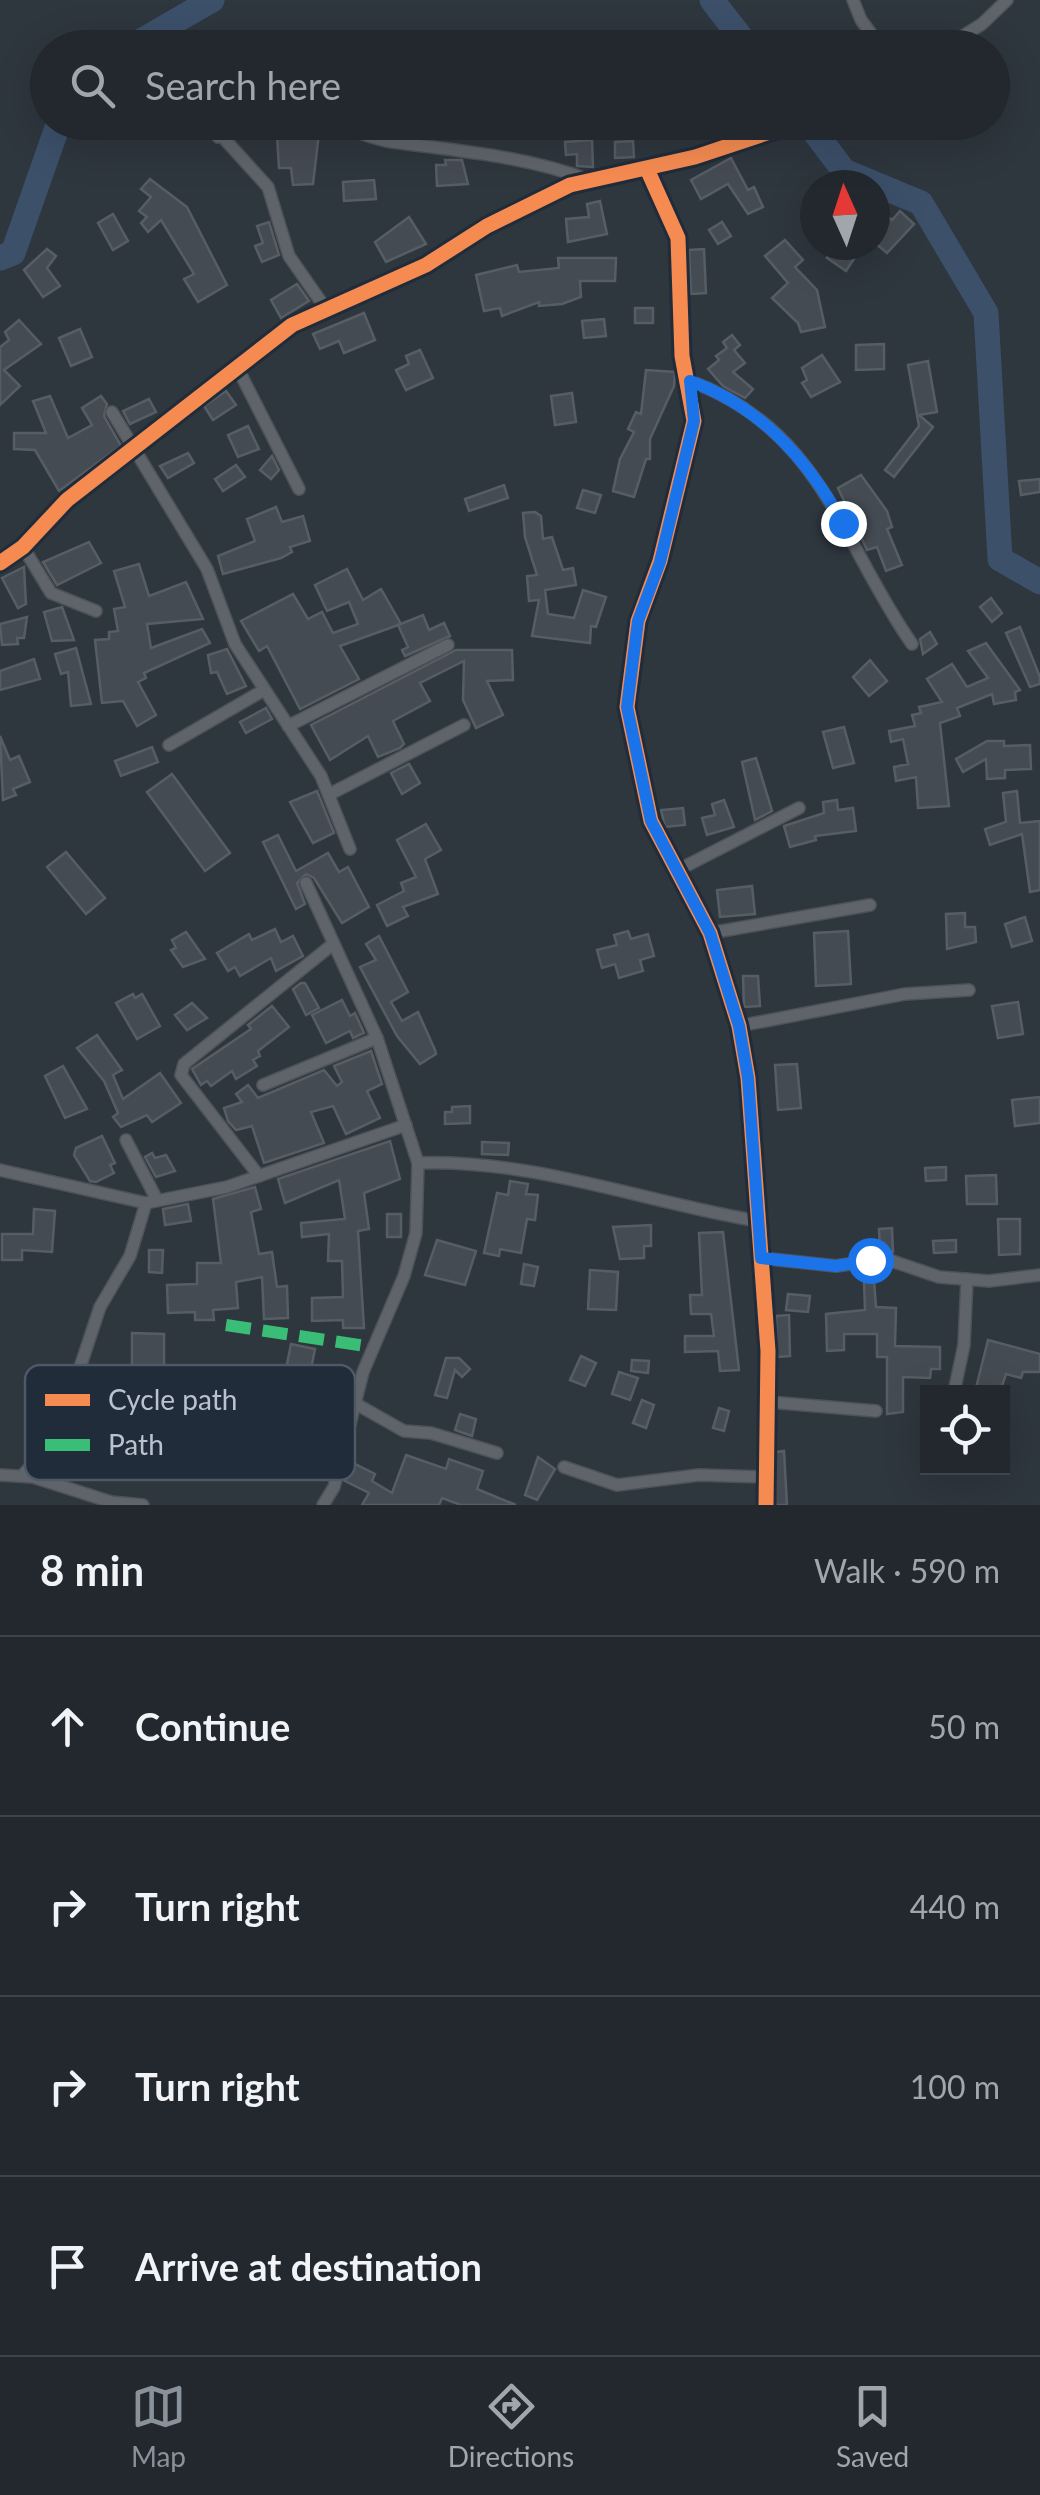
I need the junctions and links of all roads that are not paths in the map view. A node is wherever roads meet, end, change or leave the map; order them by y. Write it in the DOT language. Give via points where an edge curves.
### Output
graph roads {
  1 [pos="853,0"];
  2 [pos="1007,0"];
  3 [pos="868,30"];
  4 [pos="972,30"];
  5 [pos="221,140"];
  6 [pos="384,140"];
  7 [pos="746,140"];
  8 [pos="647,169"];
  9 [pos="593,182"];
  10 [pos="326,309"];
  11 [pos="237,367"];
  12 [pos="690,381"];
  13 [pos="112,412"];
  14 [pos="134,451"];
  15 [pos="298,489"];
  16 [pos="23,548"];
  17 [pos="0,562"];
  18 [pos="96,610"];
  19 [pos="912,644"];
  20 [pos="448,646"];
  21 [pos="264,690"];
  22 [pos="464,725"];
  23 [pos="288,726"];
  24 [pos="169,746"];
  25 [pos="330,794"];
  26 [pos="799,808"];
  27 [pos="350,849"];
  28 [pos="676,871"];
  29 [pos="306,883"];
  30 [pos="870,905"];
  31 [pos="710,933"];
  32 [pos="333,944"];
  33 [pos="969,990"];
  34 [pos="739,1026"];
  35 [pos="377,1038"];
  36 [pos="263,1085"];
  37 [pos="406,1125"];
  38 [pos="126,1140"];
  39 [pos="418,1163"];
  40 [pos="0,1170"];
  41 [pos="259,1176"];
  42 [pos="151,1202"];
  43 [pos="758,1222"];
  44 [pos="761,1258"];
  45 [pos="1040,1274"];
  46 [pos="967,1278"];
  47 [pos="81,1365"];
  48 [pos="956,1385"];
  49 [pos="768,1402"];
  50 [pos="358,1404"];
  51 [pos="876,1411"];
  52 [pos="355,1414"];
  53 [pos="497,1453"];
  54 [pos="564,1467"];
  55 [pos="25,1473"];
  56 [pos="0,1476"];
  57 [pos="22,1476"];
  58 [pos="25,1477"];
  59 [pos="766,1477"];
  60 [pos="44,1480"];
  61 [pos="336,1480"];
  62 [pos="143,1505"];
  63 [pos="323,1505"];
  64 [pos="766,1505"];
  1 -- 3 [label="street"];
  2 -- 4 [label="street"];
  5 -- 10 [label="street" via="268,187 289,256"];
  6 -- 9 [label="street" via="490,154"];
  7 -- 8 [label="street"];
  8 -- 9 [label="street"];
  8 -- 12 [label="street" via="678,238 682,356"];
  9 -- 10 [label="street" via="547,195 426,265"];
  10 -- 11 [label="street" via="292,325"];
  11 -- 14 [label="street"];
  11 -- 15 [label="street"];
  12 -- 19 [label="street" via="737,402 814,472 884,607"];
  12 -- 28 [label="street" via="694,421 627,678 651,821"];
  13 -- 14 [label="street"];
  14 -- 16 [label="street" via="66,500"];
  14 -- 21 [label="street" via="206,569 235,644"];
  16 -- 17 [label="street"];
  16 -- 18 [label="street" via="51,592"];
  20 -- 23 [label="street"];
  21 -- 23 [label="street"];
  21 -- 24 [label="street"];
  22 -- 25 [label="street"];
  23 -- 25 [label="street"];
  25 -- 27 [label="street"];
  26 -- 28 [label="street"];
  28 -- 31 [label="street"];
  29 -- 32 [label="street"];
  30 -- 31 [label="street"];
  31 -- 34 [label="street"];
  32 -- 35 [label="street"];
  32 -- 41 [label="street" via="184,1064 181,1075"];
  33 -- 34 [label="street" via="905,994"];
  34 -- 43 [label="street"];
  35 -- 36 [label="street"];
  35 -- 37 [label="street"];
  37 -- 39 [label="street"];
  37 -- 41 [label="street"];
  38 -- 42 [label="street"];
  39 -- 43 [label="street" via="512,1165"];
  39 -- 50 [label="street" via="416,1233 386,1328 363,1372"];
  40 -- 42 [label="street"];
  41 -- 42 [label="street"];
  42 -- 47 [label="street" via="100,1307"];
  43 -- 44 [label="street"];
  44 -- 46 [label="street" via="836,1266 886,1258 916,1271"];
  44 -- 49 [label="street"];
  45 -- 46 [label="street"];
  46 -- 48 [label="street"];
  49 -- 51 [label="street"];
  49 -- 59 [label="street"];
  50 -- 52 [label="street"];
  50 -- 53 [label="street" via="404,1431 432,1432"];
  54 -- 59 [label="street" via="617,1485 699,1475"];
  55 -- 57 [label="street"];
  56 -- 57 [label="street"];
  57 -- 58 [label="street"];
  59 -- 64 [label="street"];
  60 -- 62 [label="street"];
  61 -- 63 [label="street"];
}
